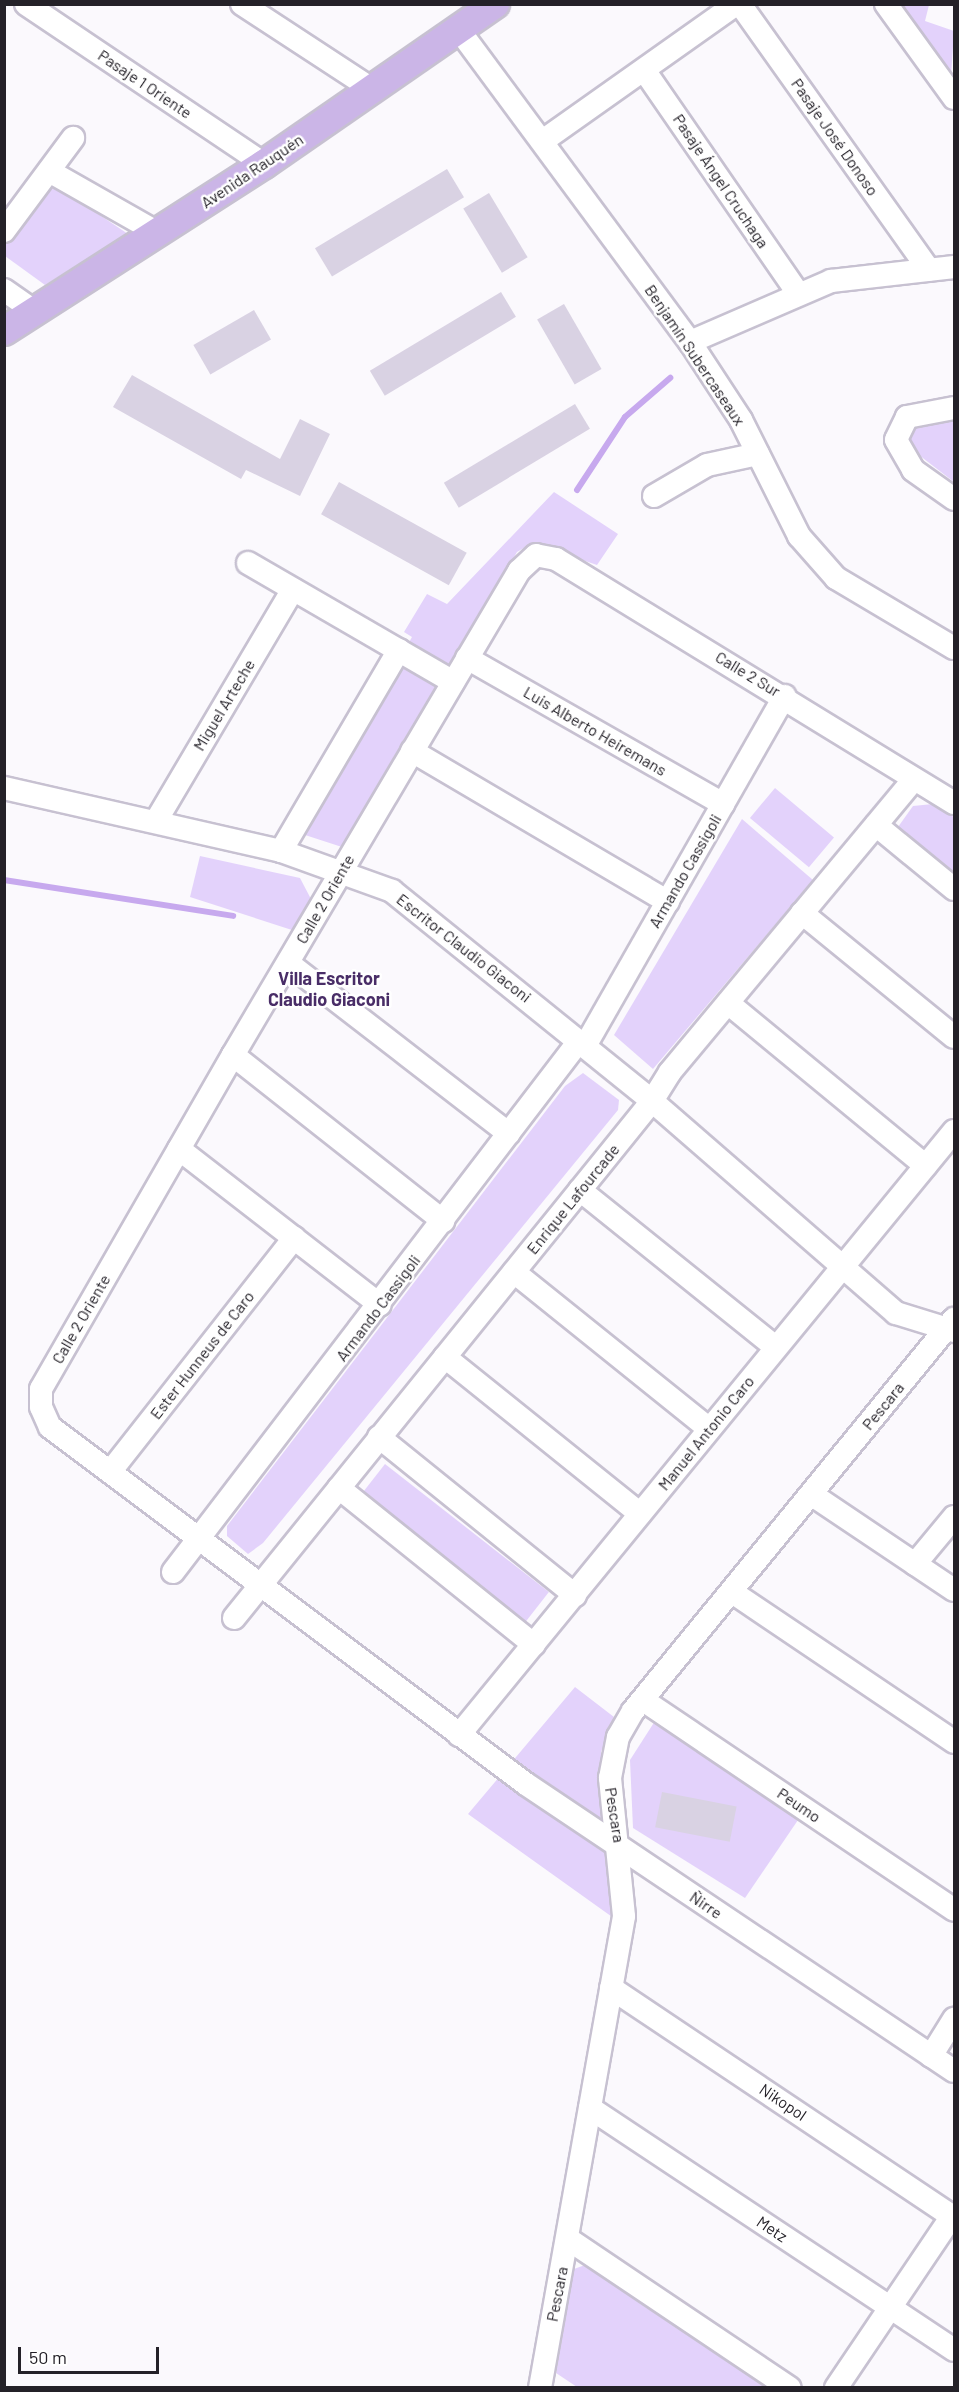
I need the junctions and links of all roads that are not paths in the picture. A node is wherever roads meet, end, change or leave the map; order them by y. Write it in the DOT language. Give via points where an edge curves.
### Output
graph roads {
  1 [pos="26,4"];
  2 [pos="242,4"];
  3 [pos="738,4"];
  4 [pos="886,4"];
  5 [pos="490,6"];
  6 [pos="459,30"];
  7 [pos="644,69"];
  8 [pos="372,89"];
  9 [pos="954,98"];
  10 [pos="73,138"];
  11 [pos="544,140"];
  12 [pos="264,164"];
  13 [pos="49,171"];
  14 [pos="4,231"];
  15 [pos="158,232"];
  16 [pos="954,267"];
  17 [pos="929,270"];
  18 [pos="4,290"];
  19 [pos="797,292"];
  20 [pos="35,312"];
  21 [pos="4,331"];
  22 [pos="690,342"];
  23 [pos="954,408"];
  24 [pos="758,454"];
  25 [pos="654,496"];
  26 [pos="954,500"];
  27 [pos="536,555"];
  28 [pos="248,563"];
  29 [pos="292,589"];
  30 [pos="954,648"];
  31 [pos="399,650"];
  32 [pos="467,658"];
  33 [pos="453,682"];
  34 [pos="785,696"];
  35 [pos="412,751"];
  36 [pos="913,780"];
  37 [pos="4,788"];
  38 [pos="954,803"];
  39 [pos="723,804"];
  40 [pos="156,821"];
  41 [pos="876,825"];
  42 [pos="281,851"];
  43 [pos="342,869"];
  44 [pos="954,889"];
  45 [pos="668,902"];
  46 [pos="802,913"];
  47 [pos="288,963"];
  48 [pos="728,1003"];
  49 [pos="954,1037"];
  50 [pos="582,1043"];
  51 [pos="233,1055"];
  52 [pos="652,1101"];
  53 [pos="954,1131"];
  54 [pos="509,1134"];
  55 [pos="179,1149"];
  56 [pos="926,1166"];
  57 [pos="580,1190"];
  58 [pos="443,1221"];
  59 [pos="294,1238"];
  60 [pos="843,1265"];
  61 [pos="514,1272"];
  62 [pos="380,1305"];
  63 [pos="951,1326"];
  64 [pos="776,1347"];
  65 [pos="445,1357"];
  66 [pos="41,1407"];
  67 [pos="709,1429"];
  68 [pos="380,1437"];
  69 [pos="110,1472"];
  70 [pos="339,1488"];
  71 [pos="811,1494"];
  72 [pos="640,1514"];
  73 [pos="954,1517"];
  74 [pos="198,1538"];
  75 [pos="915,1563"];
  76 [pos="173,1572"];
  77 [pos="261,1584"];
  78 [pos="954,1590"];
  79 [pos="732,1592"];
  80 [pos="575,1595"];
  81 [pos="234,1618"];
  82 [pos="534,1645"];
  83 [pos="643,1700"];
  84 [pos="459,1735"];
  85 [pos="954,1742"];
  86 [pos="621,1848"];
  87 [pos="954,1910"];
  88 [pos="611,1988"];
  89 [pos="954,2019"];
  90 [pos="931,2056"];
  91 [pos="954,2071"];
  92 [pos="590,2108"];
  93 [pos="953,2217"];
  94 [pos="568,2239"];
  95 [pos="890,2307"];
  96 [pos="954,2350"];
  97 [pos="544,2385"];
  98 [pos="790,2388"];
  99 [pos="836,2388"];
  1 -- 12 [label="street, Pasaje 1 Oriente"];
  2 -- 8 [label="street"];
  3 -- 7 [label="street"];
  3 -- 17 [label="street, Pasaje José Donoso"];
  4 -- 9 [label="street"];
  5 -- 6 [label="main road, Avenida Rauquén"];
  6 -- 8 [label="main road, Avenida Rauquén"];
  6 -- 11 [label="street, Benjamín Subercaseaux"];
  7 -- 11 [label="street"];
  7 -- 19 [label="street, Pasaje Ángel Cruchaga"];
  8 -- 12 [label="main road, Avenida Rauquén"];
  10 -- 13 [label="street"];
  11 -- 22 [label="street, Benjamín Subercaseaux"];
  12 -- 15 [label="main road, Avenida Rauquén"];
  13 -- 14 [label="street"];
  13 -- 15 [label="street"];
  15 -- 20 [label="main road, Avenida Rauquén"];
  16 -- 17 [label="street"];
  17 -- 19 [label="street" via="831,281"];
  18 -- 20 [label="street"];
  19 -- 22 [label="street"];
  20 -- 21 [label="main road, Avenida Rauquén"];
  22 -- 24 [label="street, Benjamín Subercaseaux"];
  23 -- 26 [label="street" via="908,417 896,440 913,470"];
  24 -- 25 [label="street" via="707,465"];
  24 -- 30 [label="street, Benjamín Subercaseaux" via="799,536 836,578"];
  27 -- 32 [label="street, Calle 2 Oriente" via="519,570"];
  27 -- 34 [label="street, Calle 2 Sur" via="556,559"];
  28 -- 29 [label="street"];
  29 -- 31 [label="street"];
  29 -- 40 [label="street, Miguel Arteche"];
  31 -- 33 [label="street"];
  31 -- 42 [label="street"];
  32 -- 33 [label="street, Calle 2 Oriente"];
  32 -- 39 [label="street, Luis Alberto Heiremans"];
  33 -- 35 [label="street, Calle 2 Oriente"];
  34 -- 36 [label="street, Calle 2 Sur"];
  34 -- 39 [label="street, Armando Cassigoli"];
  35 -- 43 [label="street, Calle 2 Oriente"];
  35 -- 45 [label="street"];
  36 -- 38 [label="street, Calle 2 Sur"];
  36 -- 41 [label="street, Enrique Lafourcade"];
  37 -- 40 [label="street, Escritor Claudio Giaconi"];
  39 -- 45 [label="street, Armando Cassigoli"];
  40 -- 42 [label="street, Escritor Claudio Giaconi"];
  41 -- 44 [label="street"];
  41 -- 46 [label="street, Enrique Lafourcade"];
  42 -- 43 [label="street, Escritor Claudio Giaconi"];
  43 -- 47 [label="street, Calle 2 Oriente"];
  43 -- 50 [label="street, Escritor Claudio Giaconi" via="418,907"];
  45 -- 50 [label="street, Armando Cassigoli"];
  46 -- 48 [label="street, Enrique Lafourcade"];
  46 -- 49 [label="street"];
  47 -- 51 [label="street, Calle 2 Oriente"];
  47 -- 54 [label="street"];
  48 -- 52 [label="street, Enrique Lafourcade"];
  48 -- 56 [label="street"];
  50 -- 52 [label="street, Escritor Claudio Giaconi"];
  50 -- 54 [label="street, Armando Cassigoli"];
  51 -- 55 [label="street, Calle 2 Oriente"];
  51 -- 58 [label="street"];
  52 -- 57 [label="street, Enrique Lafourcade"];
  52 -- 60 [label="street, Escritor Claudio Giaconi"];
  53 -- 56 [label="street, Manuel Antonio Caro"];
  54 -- 58 [label="street, Armando Cassigoli"];
  55 -- 59 [label="street"];
  55 -- 66 [label="street, Calle 2 Oriente" via="41,1389"];
  56 -- 60 [label="street, Manuel Antonio Caro"];
  57 -- 61 [label="street, Enrique Lafourcade"];
  57 -- 64 [label="street"];
  58 -- 62 [label="street, Armando Cassigoli"];
  59 -- 62 [label="street"];
  59 -- 69 [label="street, Ester Hunneus de Caro"];
  60 -- 63 [label="street, Escritor Claudio Giaconi" via="896,1314"];
  60 -- 64 [label="street, Manuel Antonio Caro"];
  61 -- 65 [label="street, Enrique Lafourcade"];
  61 -- 67 [label="street"];
  62 -- 74 [label="street, Armando Cassigoli"];
  63 -- 71 [label="street, Pescara"];
  64 -- 67 [label="street, Manuel Antonio Caro"];
  65 -- 68 [label="street, Enrique Lafourcade"];
  65 -- 72 [label="street"];
  66 -- 69 [label="street, Ñirre" via="50,1427"];
  67 -- 72 [label="street, Manuel Antonio Caro"];
  68 -- 70 [label="street, Enrique Lafourcade"];
  68 -- 80 [label="street"];
  69 -- 74 [label="street, Ñirre"];
  70 -- 77 [label="street, Enrique Lafourcade"];
  70 -- 82 [label="street"];
  71 -- 75 [label="street"];
  71 -- 79 [label="street, Pescara"];
  72 -- 80 [label="street, Manuel Antonio Caro"];
  73 -- 75 [label="street"];
  74 -- 76 [label="street, Armando Cassigoli"];
  74 -- 77 [label="street, Ñirre"];
  75 -- 78 [label="street"];
  77 -- 81 [label="street, Enrique Lafourcade"];
  77 -- 84 [label="street, Ñirre"];
  79 -- 83 [label="street, Pescara"];
  79 -- 85 [label="street"];
  80 -- 82 [label="street, Manuel Antonio Caro"];
  82 -- 84 [label="street, Manuel Antonio Caro"];
  83 -- 86 [label="street, Pescara" via="625,1724 610,1764"];
  83 -- 87 [label="street, Peumo"];
  84 -- 86 [label="street, Ñirre"];
  86 -- 88 [label="street, Pescara" via="624,1916"];
  86 -- 90 [label="street, Ñirre"];
  88 -- 92 [label="street, Pescara"];
  88 -- 93 [label="street, Nikopol"];
  89 -- 90 [label="street"];
  90 -- 91 [label="street, Ñirre"];
  92 -- 94 [label="street, Pescara"];
  92 -- 95 [label="street, Metz"];
  93 -- 95 [label="street"];
  94 -- 97 [label="street, Pescara"];
  94 -- 98 [label="street"];
  95 -- 96 [label="street, Metz"];
  95 -- 99 [label="street"];
}
